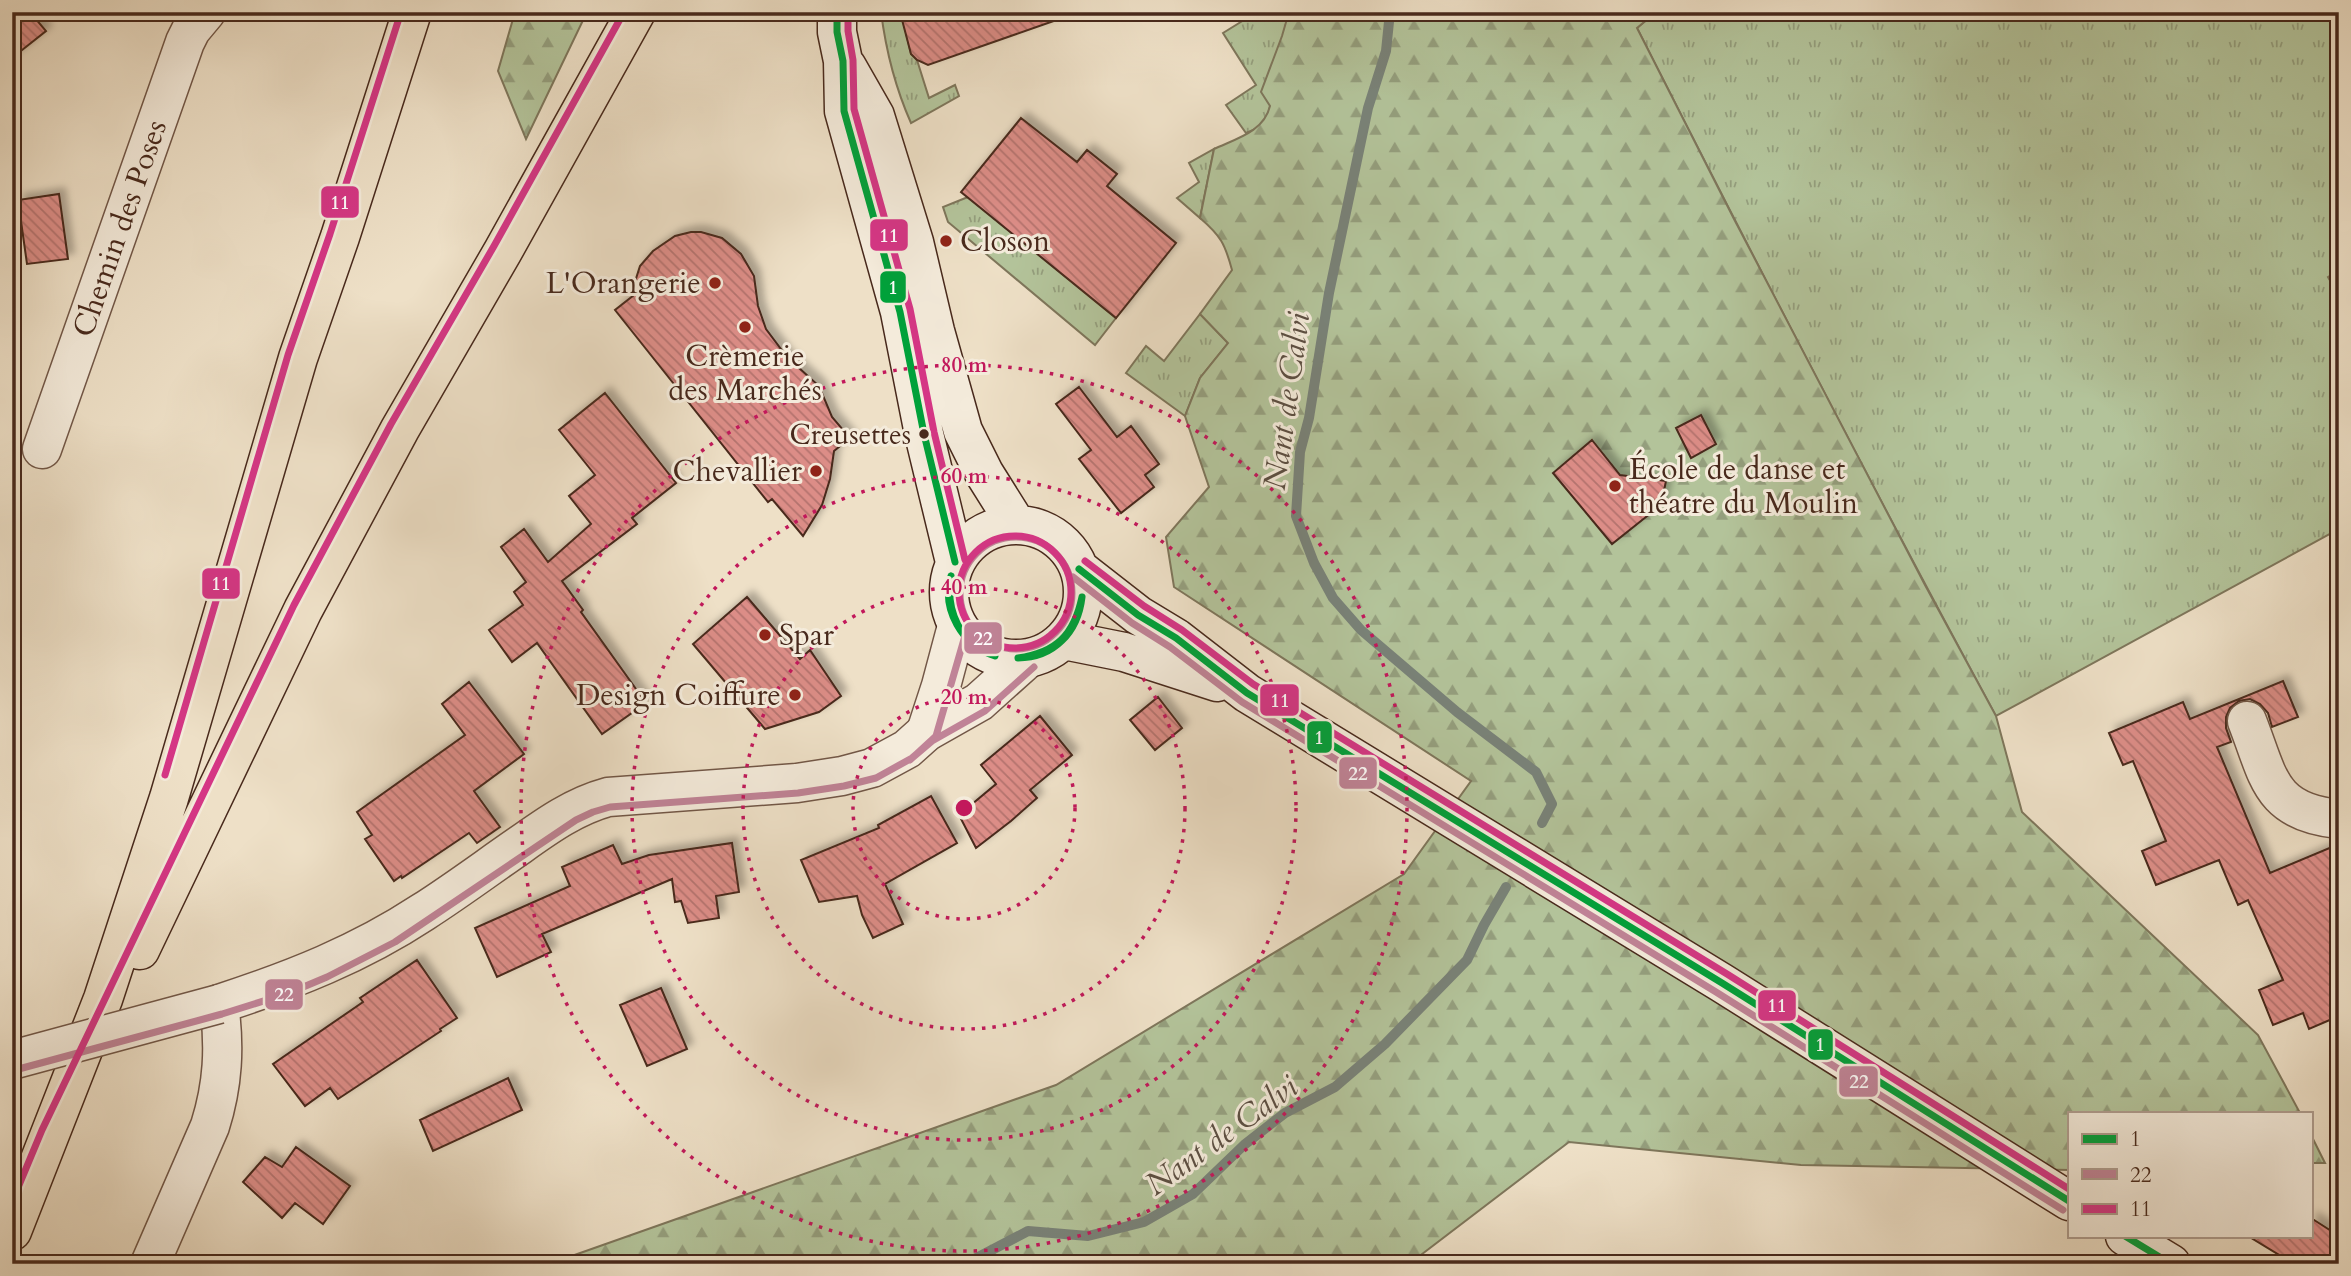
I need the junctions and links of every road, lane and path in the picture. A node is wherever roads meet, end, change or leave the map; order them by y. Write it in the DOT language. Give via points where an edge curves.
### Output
graph roads {
  1 [pos="206,12"];
  2 [pos="412,12"];
  3 [pos="428,12"];
  4 [pos="636,12"];
  5 [pos="837,12"];
  6 [pos="843,61"];
  7 [pos="340,237"];
  8 [pos="42,449"];
  9 [pos="1016,524"];
  10 [pos="955,562"];
  11 [pos="1079,569"];
  12 [pos="957,626"];
  13 [pos="1064,640"];
  14 [pos="1027,659"];
  15 [pos="1247,693"];
  16 [pos="2247,721"];
  17 [pos="926,732"];
  18 [pos="2339,819"];
  19 [pos="219,1004"];
  20 [pos="12,1060"];
  21 [pos="51,1135"];
  22 [pos="2068,1200"];
  23 [pos="12,1231"];
  24 [pos="2128,1238"];
  25 [pos="150,1264"];
  26 [pos="2171,1264"];
  1 -- 8 [label="main road, Chemin des Poses" via="185,42"];
  2 -- 7 [label="highway"];
  3 -- 7 [label="highway"];
  4 -- 21 [label="highway" via="303,610"];
  5 -- 6 [label="main road"];
  6 -- 9 [label="main road" via="874,117 914,242 963,431"];
  6 -- 10 [label="main road" via="844,111 900,312"];
  7 -- 21 [label="highway" via="298,358 169,798 103,999"];
  9 -- 10 [label="main road" via="980,534"];
  9 -- 11 [label="main road" via="1043,530 1065,546"];
  10 -- 12 [label="main road" via="947,594"];
  11 -- 13 [label="main road" via="1084,594 1078,620"];
  11 -- 15 [label="main road"];
  12 -- 14 [label="main road" via="975,647 999,658"];
  12 -- 17 [label="main road"];
  13 -- 14 [label="main road" via="1047,653"];
  13 -- 15 [label="main road" via="1124,652"];
  14 -- 17 [label="main road" via="979,702"];
  15 -- 22 [label="main road"];
  16 -- 18 [label="main road" via="2280,796 2298,809"];
  17 -- 19 [label="main road" via="888,761 842,776 589,802 379,939 286,982"];
  19 -- 20 [label="main road, bridge"];
  19 -- 25 [label="main road" via="224,1058 217,1105"];
  21 -- 23 [label="highway"];
  24 -- 26 [label="main road"];
}
